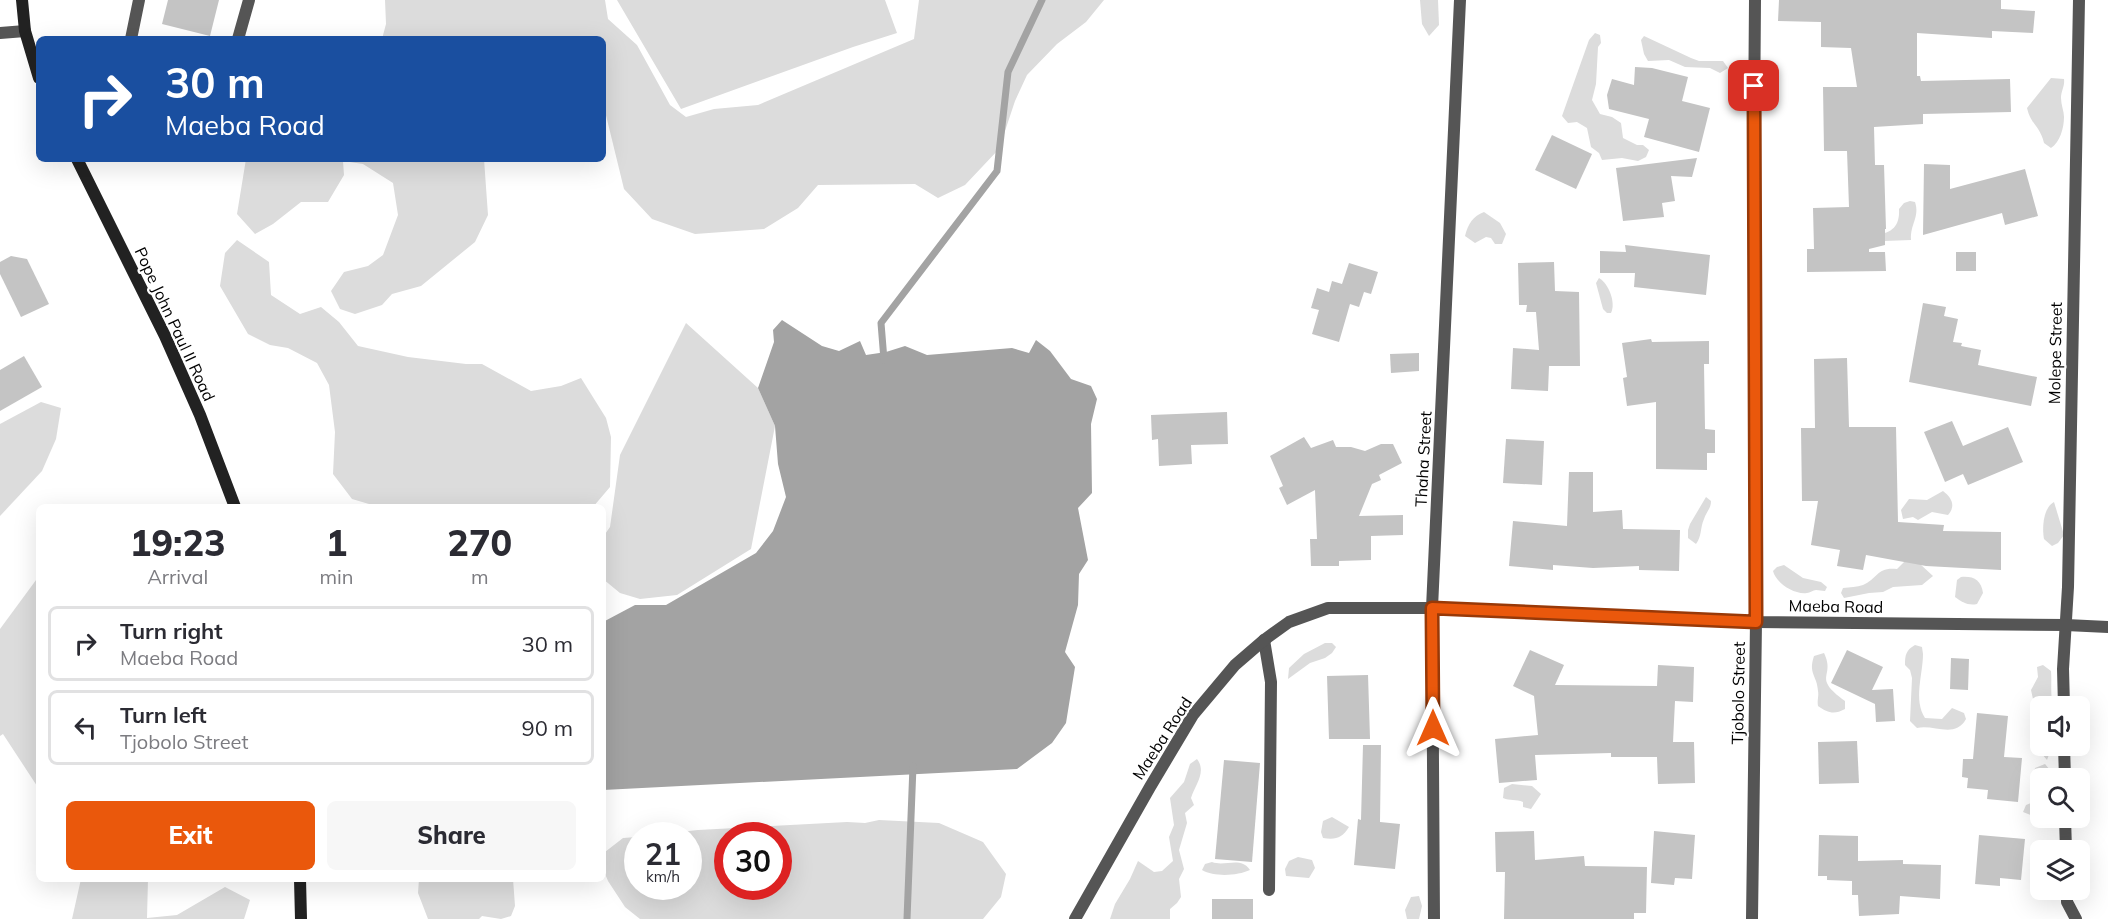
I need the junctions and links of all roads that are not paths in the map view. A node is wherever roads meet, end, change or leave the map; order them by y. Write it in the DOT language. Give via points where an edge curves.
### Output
graph roads {
  1 [pos="22,0"];
  2 [pos="139,0"];
  3 [pos="249,0"];
  4 [pos="1460,0"];
  5 [pos="1755,0"];
  6 [pos="2079,0"];
  7 [pos="25,31"];
  8 [pos="0,33"];
  9 [pos="132,36"];
  10 [pos="239,36"];
  11 [pos="36,68"];
  12 [pos="80,162"];
  13 [pos="234,504"];
  14 [pos="1432,608"];
  15 [pos="1756,622"];
  16 [pos="2066,625"];
  17 [pos="2108,627"];
  18 [pos="1263,640"];
  19 [pos="2064,696"];
  20 [pos="300,882"];
  21 [pos="1269,890"];
  22 [pos="2067,900"];
  23 [pos="301,919"];
  24 [pos="1075,919"];
  25 [pos="1434,919"];
  26 [pos="1752,919"];
  27 [pos="2076,919"];
  1 -- 7 [label="main road"];
  2 -- 9 [label="street"];
  3 -- 10 [label="street"];
  4 -- 14 [label="street, Thaha Street"];
  5 -- 15 [label="street, Tjobolo Street"];
  6 -- 16 [label="street, Molepe Street"];
  7 -- 8 [label="street"];
  7 -- 11 [label="main road"];
  12 -- 13 [label="main road, Pope John Paul II Road" via="165,336"];
  14 -- 15 [label="street, Maeba Road"];
  14 -- 18 [label="street, Maeba Road" via="1328,608 1289,622"];
  14 -- 25 [label="street, Thaha Street"];
  15 -- 16 [label="street, Maeba Road"];
  15 -- 26 [label="street, Tjobolo Street"];
  16 -- 17 [label="street, Maeba Road"];
  16 -- 19 [label="street, Molepe Street"];
  18 -- 21 [label="street" via="1270,682"];
  18 -- 24 [label="street, Maeba Road" via="1235,665 1193,715"];
  20 -- 23 [label="main road"];
  22 -- 27 [label="street"];
}
